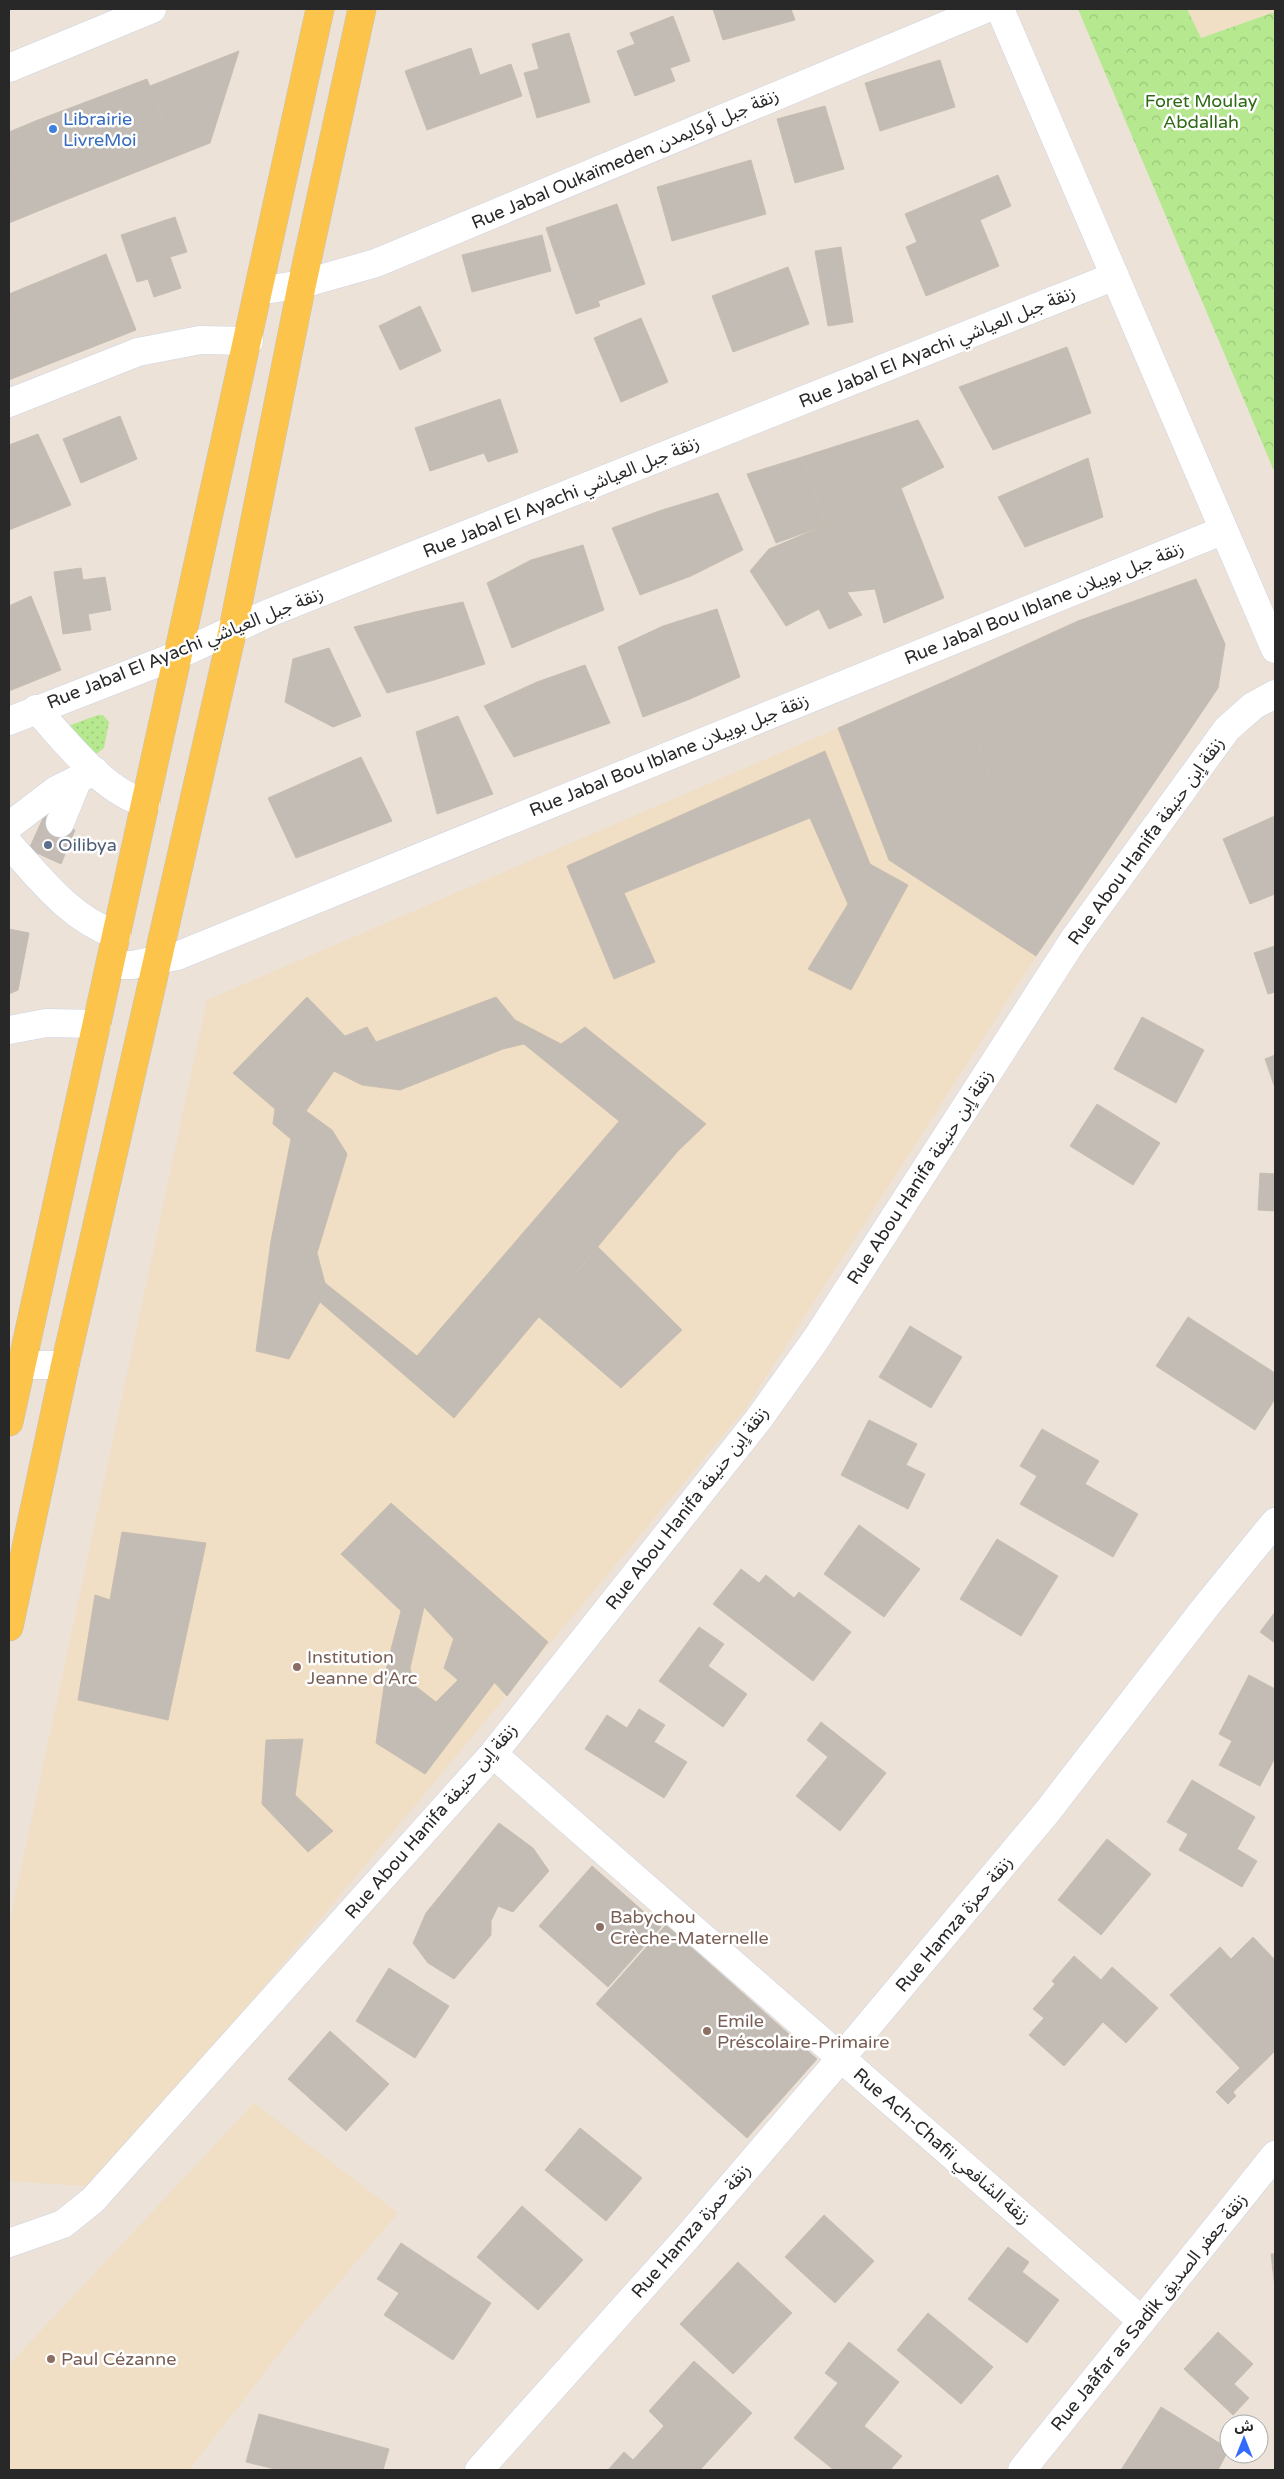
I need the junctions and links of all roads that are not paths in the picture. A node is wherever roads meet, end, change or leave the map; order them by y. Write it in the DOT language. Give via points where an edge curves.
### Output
graph roads {
  1 [pos="152,9"];
  2 [pos="320,9"];
  3 [pos="362,9"];
  4 [pos="985,9"];
  5 [pos="1000,9"];
  6 [pos="9,68"];
  7 [pos="1115,276"];
  8 [pos="302,284"];
  9 [pos="259,291"];
  10 [pos="248,342"];
  11 [pos="9,403"];
  12 [pos="1224,530"];
  13 [pos="233,629"];
  14 [pos="1275,649"];
  15 [pos="178,655"];
  16 [pos="1275,694"];
  17 [pos="36,709"];
  18 [pos="9,721"];
  19 [pos="86,775"];
  20 [pos="146,803"];
  21 [pos="60,823"];
  22 [pos="9,826"];
  23 [pos="9,844"];
  24 [pos="118,935"];
  25 [pos="158,961"];
  26 [pos="111,965"];
  27 [pos="97,1024"];
  28 [pos="9,1030"];
  29 [pos="15,1364"];
  30 [pos="65,1364"];
  31 [pos="9,1422"];
  32 [pos="1275,1522"];
  33 [pos="9,1628"];
  34 [pos="492,1754"];
  35 [pos="841,2058"];
  36 [pos="1275,2154"];
  37 [pos="9,2243"];
  38 [pos="1142,2320"];
  39 [pos="479,2470"];
  40 [pos="1022,2470"];
  1 -- 6 [label="street"];
  2 -- 9 [label="main road"];
  3 -- 8 [label="main road"];
  4 -- 8 [label="street, Rue Jabal Oukaïmeden زنقة جبل أوكايمدن" via="376,263"];
  5 -- 7 [label="street"];
  7 -- 12 [label="street"];
  7 -- 13 [label="street, Rue Jabal El Ayachi زنقة جبل العياشي"];
  8 -- 9 [label="street, Rue Jabal Oukaïmeden زنقة جبل أوكايمدن"];
  8 -- 13 [label="main road"];
  9 -- 10 [label="main road"];
  10 -- 11 [label="street" via="200,340 138,352"];
  10 -- 15 [label="main road"];
  12 -- 14 [label="street"];
  12 -- 25 [label="street, Rue Jabal Bou Iblane زنقة جبل بويبلان"];
  13 -- 15 [label="street, Rue Jabal El Ayachi زنقة جبل العياشي"];
  13 -- 25 [label="main road"];
  15 -- 17 [label="street, Rue Jabal El Ayachi زنقة جبل العياشي"];
  15 -- 20 [label="main road"];
  16 -- 34 [label="street, Rue Abou Hanifa زنقة اٍبن حنيفة" via="1252,706 1227,729 1199,766 1074,939 758,1420"];
  17 -- 18 [label="street, Rue Jabal El Ayachi زنقة جبل العياشي"];
  17 -- 19 [label="street"];
  19 -- 20 [label="street"];
  19 -- 21 [label="street"];
  19 -- 22 [label="street" via="36,803"];
  20 -- 24 [label="main road"];
  23 -- 24 [label="street" via="41,866 85,920"];
  24 -- 26 [label="main road"];
  25 -- 26 [label="street, Rue Jabal Bou Iblane زنقة جبل بويبلان"];
  25 -- 30 [label="main road"];
  26 -- 27 [label="main road"];
  27 -- 28 [label="street" via="46,1023"];
  27 -- 29 [label="main road"];
  29 -- 30 [label="street"];
  29 -- 31 [label="main road"];
  30 -- 33 [label="main road"];
  32 -- 35 [label="street, Rue Hamza زنقة حمزة" via="1047,1812"];
  34 -- 35 [label="street, Rue Ach-Chafii زنقة الشافعي"];
  34 -- 37 [label="street, Rue Abou Hanifa زنقة اٍبن حنيفة" via="92,2200 63,2224"];
  35 -- 38 [label="street, Rue Ach-Chafii زنقة الشافعي"];
  35 -- 39 [label="street, Rue Hamza زنقة حمزة"];
  36 -- 38 [label="street, Rue Jaâfar as Sadik زنقة جعفر الصديق"];
  38 -- 40 [label="street, Rue Jaâfar as Sadik زنقة جعفر الصديق"];
}
